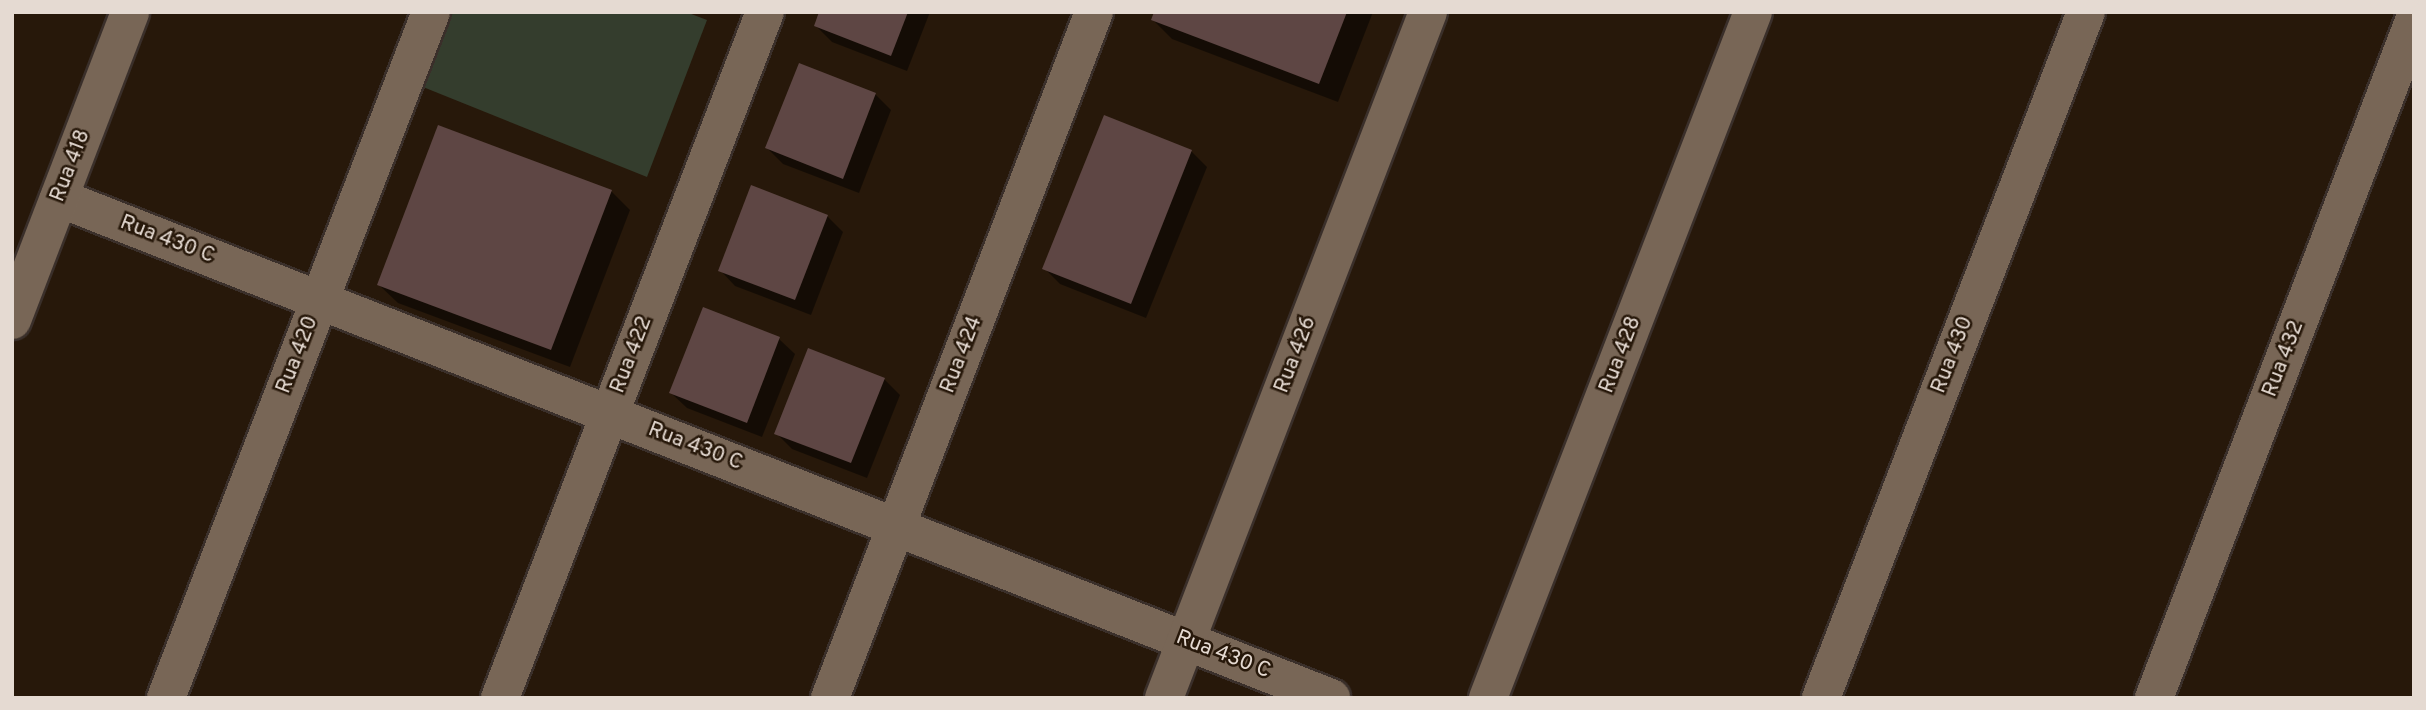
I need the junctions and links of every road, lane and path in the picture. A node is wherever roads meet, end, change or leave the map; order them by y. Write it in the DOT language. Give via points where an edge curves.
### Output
graph roads {
  1 [pos="131,12"];
  2 [pos="430,12"];
  3 [pos="765,12"];
  4 [pos="1094,12"];
  5 [pos="1428,12"];
  6 [pos="1753,12"];
  7 [pos="2086,12"];
  8 [pos="2414,20"];
  9 [pos="59,198"];
  10 [pos="319,300"];
  11 [pos="12,320"];
  12 [pos="610,414"];
  13 [pos="896,526"];
  14 [pos="1186,641"];
  15 [pos="166,698"];
  16 [pos="500,698"];
  17 [pos="830,698"];
  18 [pos="1164,698"];
  19 [pos="1331,698"];
  20 [pos="1488,698"];
  21 [pos="1821,698"];
  22 [pos="2154,698"];
  1 -- 9 [label="street, Rua 418"];
  2 -- 10 [label="street, Rua 420"];
  3 -- 12 [label="street, Rua 422"];
  4 -- 13 [label="street, Rua 424"];
  5 -- 14 [label="street, Rua 426"];
  6 -- 20 [label="street, Rua 428"];
  7 -- 21 [label="street, Rua 430"];
  8 -- 22 [label="street, Rua 432"];
  9 -- 10 [label="street, Rua 430 C"];
  9 -- 11 [label="street, Rua 418"];
  10 -- 12 [label="street, Rua 430 C"];
  10 -- 15 [label="street, Rua 420"];
  12 -- 13 [label="street, Rua 430 C"];
  12 -- 16 [label="street, Rua 422"];
  13 -- 14 [label="street, Rua 430 C"];
  13 -- 17 [label="street, Rua 424"];
  14 -- 18 [label="street, Rua 426"];
  14 -- 19 [label="street, Rua 430 C"];
}
